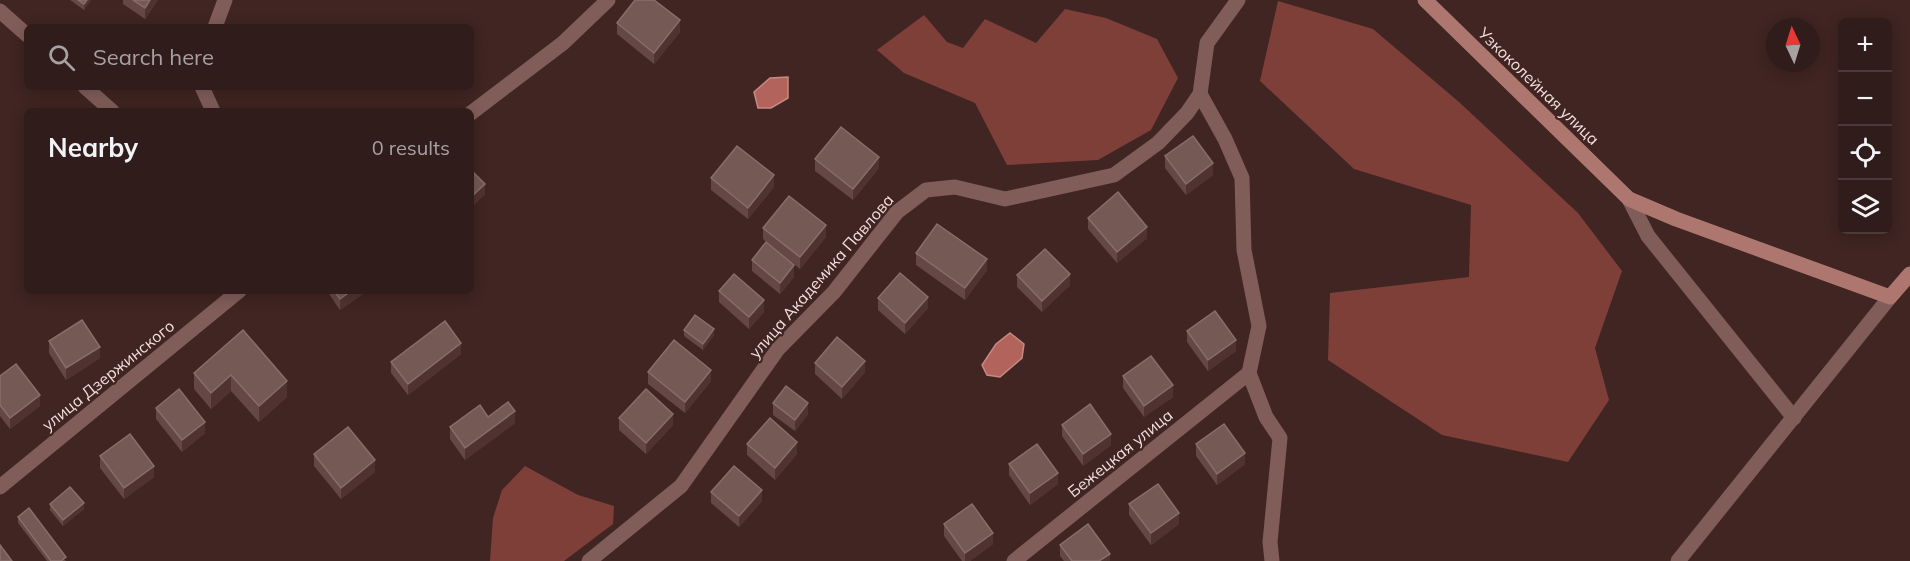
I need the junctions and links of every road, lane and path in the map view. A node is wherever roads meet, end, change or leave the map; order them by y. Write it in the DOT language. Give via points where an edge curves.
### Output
graph roads {
  1 [pos="225,0"];
  2 [pos="608,0"];
  3 [pos="1238,0"];
  4 [pos="1425,0"];
  5 [pos="0,11"];
  6 [pos="216,24"];
  7 [pos="24,32"];
  8 [pos="88,90"];
  9 [pos="203,90"];
  10 [pos="1200,94"];
  11 [pos="109,108"];
  12 [pos="212,108"];
  13 [pos="474,111"];
  14 [pos="1629,199"];
  15 [pos="1910,274"];
  16 [pos="235,294"];
  17 [pos="1890,297"];
  18 [pos="1249,373"];
  19 [pos="1794,418"];
  20 [pos="0,487"];
  21 [pos="589,561"];
  22 [pos="1014,561"];
  23 [pos="1272,561"];
  24 [pos="1677,561"];
  1 -- 6 [label="street"];
  2 -- 13 [label="street" via="563,43"];
  3 -- 10 [label="street, улица Академика Павлова" via="1207,43"];
  4 -- 14 [label="street, Узкоколейная улица"];
  5 -- 7 [label="street"];
  8 -- 11 [label="street"];
  9 -- 12 [label="street"];
  10 -- 18 [label="street" via="1226,139 1242,178 1244,250 1259,326"];
  10 -- 21 [label="street, улица Академика Павлова" via="1158,143 1114,176 1005,199 955,187 926,190 897,212 834,292 777,349 681,486"];
  14 -- 17 [label="street"];
  14 -- 19 [label="street" via="1648,236"];
  15 -- 17 [label="street"];
  16 -- 20 [label="street, улица Дзержинского"];
  17 -- 19 [label="street"];
  18 -- 22 [label="street, Бежецкая улица"];
  18 -- 23 [label="street" via="1266,417 1280,438 1270,542"];
  19 -- 24 [label="street"];
}
